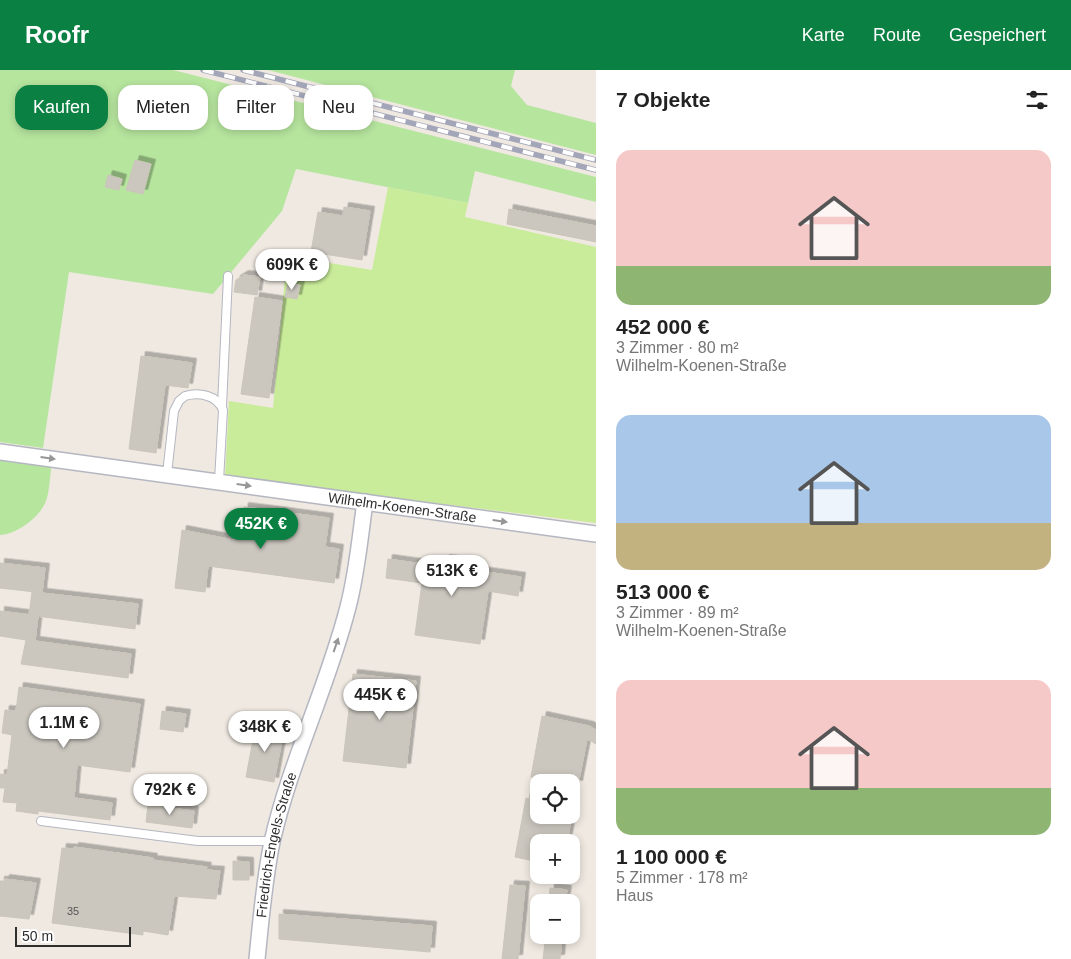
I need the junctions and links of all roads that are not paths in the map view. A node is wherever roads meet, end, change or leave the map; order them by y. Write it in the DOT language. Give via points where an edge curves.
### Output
graph roads {
  1 [pos="228,276"];
  2 [pos="222,406"];
  3 [pos="0,452"];
  4 [pos="167,474"];
  5 [pos="219,481"];
  6 [pos="365,502"];
  7 [pos="596,534"];
  8 [pos="41,821"];
  9 [pos="273,841"];
  10 [pos="257,959"];
  1 -- 2 [label="lane"];
  2 -- 4 [label="lane" via="214,398 204,395 190,395 179,401 173,414"];
  2 -- 5 [label="lane"];
  3 -- 4 [label="street, Wilhelm-Koenen-Straße, one-way"];
  4 -- 5 [label="street, Wilhelm-Koenen-Straße"];
  5 -- 6 [label="street, Wilhelm-Koenen-Straße, one-way"];
  6 -- 7 [label="street, Wilhelm-Koenen-Straße, one-way"];
  9 -- 6 [label="street, Friedrich-Engels-Straße, one-way" via="297,758 348,609"];
  8 -- 9 [label="lane" via="198,841"];
  9 -- 10 [label="street, Friedrich-Engels-Straße" via="264,888"];
}
